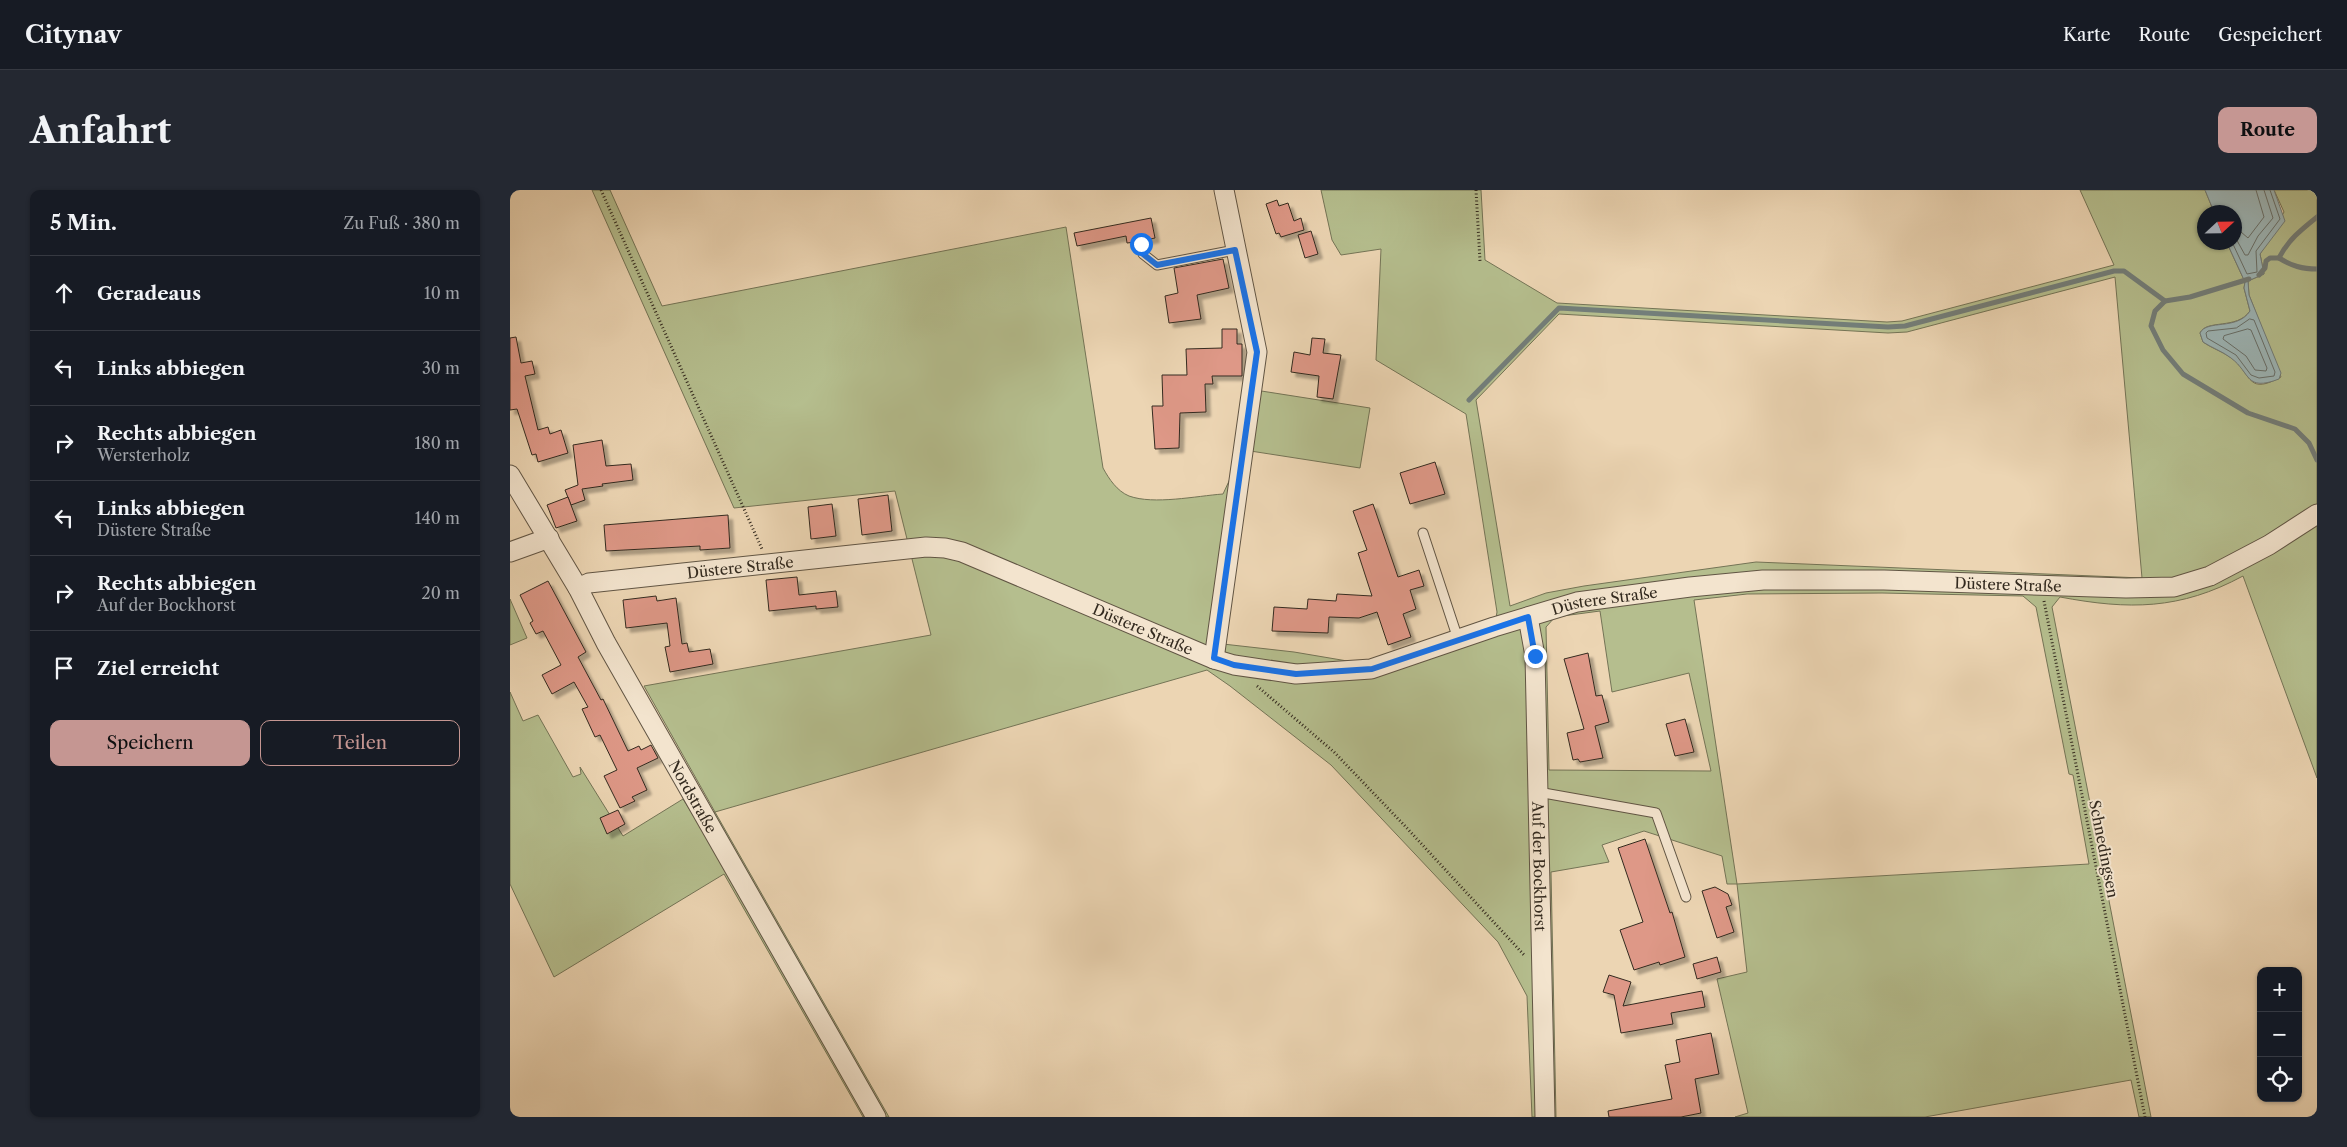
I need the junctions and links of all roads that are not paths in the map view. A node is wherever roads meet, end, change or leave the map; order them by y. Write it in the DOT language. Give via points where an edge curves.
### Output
graph roads {
  1 [pos="1224,190"];
  2 [pos="1141,244"];
  3 [pos="1235,250"];
  4 [pos="510,475"];
  5 [pos="2317,514"];
  6 [pos="1423,533"];
  7 [pos="549,538"];
  8 [pos="510,552"];
  9 [pos="578,588"];
  10 [pos="1528,617"];
  11 [pos="1458,639"];
  12 [pos="1214,658"];
  13 [pos="1538,792"];
  14 [pos="1686,897"];
  15 [pos="876,1117"];
  16 [pos="1545,1117"];
  1 -- 3 [label="street"];
  2 -- 3 [label="lane" via="1143,254 1157,265"];
  3 -- 12 [label="street" via="1257,352"];
  4 -- 7 [label="street, Nordstraße"];
  5 -- 10 [label="street, Düstere Straße" via="2269,545 2210,576 2174,587 1763,580 1590,600"];
  6 -- 11 [label="lane"];
  7 -- 8 [label="street"];
  7 -- 9 [label="street, Nordstraße"];
  9 -- 12 [label="street, Düstere Straße" via="589,582 945,548 962,552"];
  9 -- 15 [label="street, Nordstraße" via="606,643"];
  10 -- 11 [label="street, Düstere Straße"];
  10 -- 13 [label="street, Auf der Bockhorst" via="1535,656"];
  11 -- 12 [label="street, Düstere Straße" via="1372,669 1296,674 1234,665"];
  13 -- 14 [label="lane" via="1656,812"];
  13 -- 16 [label="street, Auf der Bockhorst"];
}
